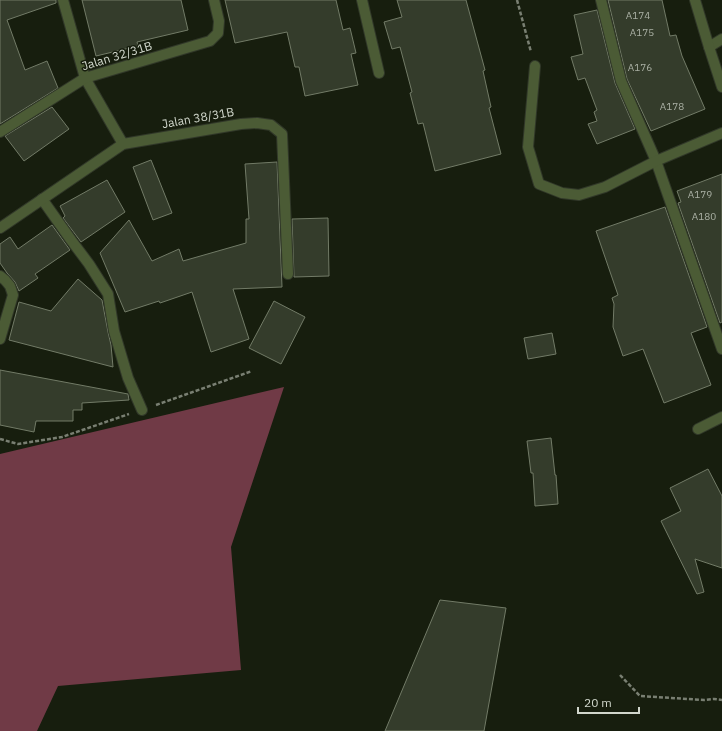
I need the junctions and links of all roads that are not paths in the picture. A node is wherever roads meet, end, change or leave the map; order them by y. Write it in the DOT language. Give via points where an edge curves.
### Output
graph roads {
  1 [pos="63,0"];
  2 [pos="214,0"];
  3 [pos="362,0"];
  4 [pos="601,0"];
  5 [pos="695,0"];
  6 [pos="722,39"];
  7 [pos="708,47"];
  8 [pos="535,66"];
  9 [pos="379,73"];
  10 [pos="85,78"];
  11 [pos="722,87"];
  12 [pos="0,132"];
  13 [pos="722,133"];
  14 [pos="123,144"];
  15 [pos="656,161"];
  16 [pos="42,199"];
  17 [pos="0,228"];
  18 [pos="288,274"];
  19 [pos="0,276"];
  20 [pos="0,339"];
  21 [pos="722,349"];
  22 [pos="142,410"];
  23 [pos="722,417"];
  24 [pos="698,430"];
  1 -- 10 [label="street"];
  2 -- 10 [label="street, Jalan 32/31B" via="219,21 218,33 210,41"];
  3 -- 9 [label="street"];
  4 -- 15 [label="street" via="621,81"];
  5 -- 7 [label="street"];
  6 -- 7 [label="street"];
  7 -- 11 [label="street"];
  8 -- 15 [label="street" via="528,147 539,184 562,193 579,195 605,187"];
  10 -- 12 [label="street, Jalan 32/31B"];
  10 -- 14 [label="street"];
  13 -- 15 [label="street"];
  14 -- 16 [label="street, Jalan 38/31B"];
  14 -- 18 [label="street, Jalan 38/31B" via="241,124 257,122 271,125 282,134"];
  15 -- 21 [label="street"];
  16 -- 17 [label="street, Jalan 38/31B"];
  16 -- 22 [label="street" via="108,294 114,331 128,378"];
  19 -- 20 [label="street" via="10,286 13,295"];
  23 -- 24 [label="street"];
}
